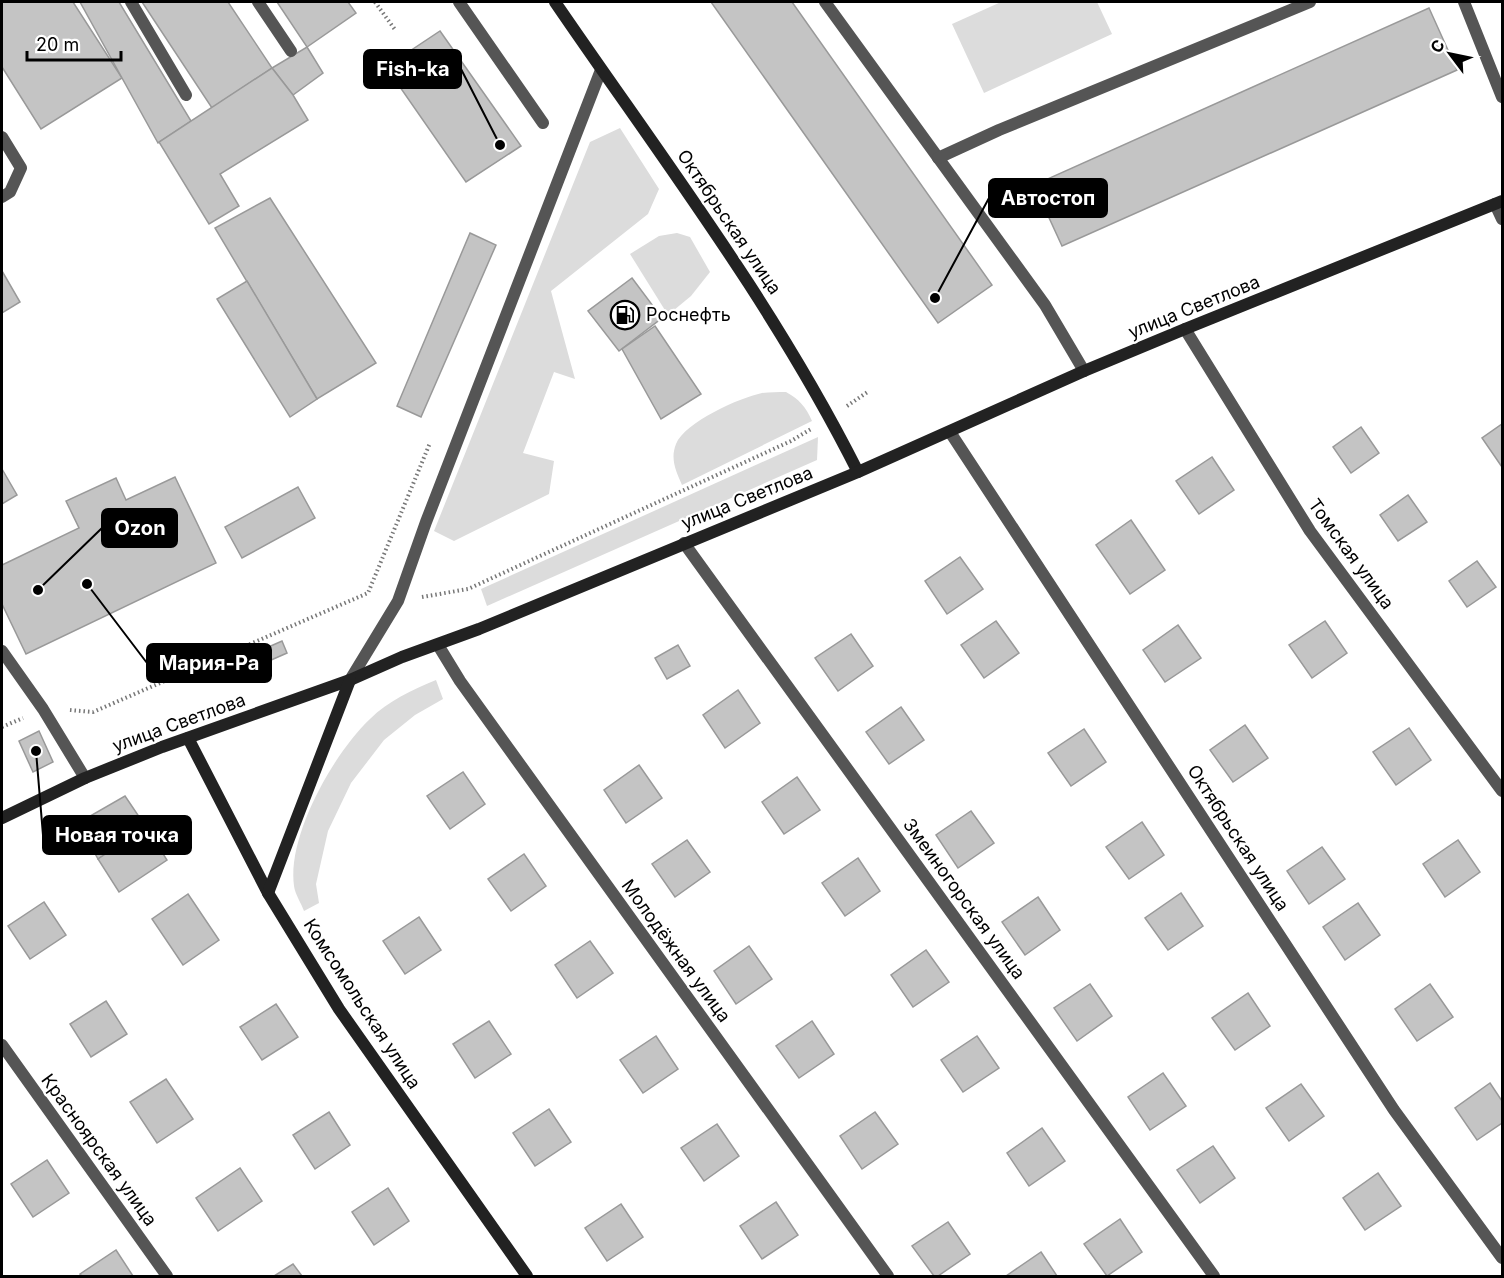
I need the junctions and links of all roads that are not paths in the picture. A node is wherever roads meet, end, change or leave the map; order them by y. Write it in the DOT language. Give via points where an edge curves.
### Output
graph roads {
  1 [pos="131,2"];
  2 [pos="258,2"];
  3 [pos="459,2"];
  4 [pos="555,2"];
  5 [pos="825,2"];
  6 [pos="1310,2"];
  7 [pos="1464,2"];
  8 [pos="291,51"];
  9 [pos="601,70"];
  10 [pos="186,95"];
  11 [pos="1503,97"];
  12 [pos="543,123"];
  13 [pos="2,137"];
  14 [pos="938,158"];
  15 [pos="2,197"];
  16 [pos="1499,203"];
  17 [pos="1503,219"];
  18 [pos="1185,329"];
  19 [pos="1084,371"];
  20 [pos="950,432"];
  21 [pos="858,472"];
  22 [pos="684,543"];
  23 [pos="438,645"];
  24 [pos="2,651"];
  25 [pos="350,680"];
  26 [pos="188,738"];
  27 [pos="85,778"];
  28 [pos="1503,791"];
  29 [pos="2,818"];
  30 [pos="268,893"];
  31 [pos="2,1045"];
  32 [pos="1503,1258"];
  33 [pos="167,1276"];
  34 [pos="527,1276"];
  35 [pos="888,1276"];
  36 [pos="1214,1276"];
  1 -- 10 [label="street"];
  2 -- 8 [label="street"];
  3 -- 12 [label="street"];
  4 -- 9 [label="main road, Октябрьская улица"];
  5 -- 14 [label="street"];
  6 -- 14 [label="street"];
  7 -- 11 [label="street"];
  9 -- 21 [label="main road, Октябрьская улица" via="741,269 797,358"];
  9 -- 25 [label="street" via="398,601"];
  13 -- 15 [label="street" via="21,168 10,192"];
  14 -- 19 [label="street" via="1045,305"];
  16 -- 17 [label="street"];
  16 -- 18 [label="main road, улица Светлова"];
  18 -- 19 [label="main road, улица Светлова"];
  18 -- 28 [label="street, Томская улица" via="1310,531"];
  19 -- 20 [label="main road, улица Светлова"];
  20 -- 21 [label="main road, улица Светлова"];
  20 -- 32 [label="street, Октябрьская улица" via="1394,1110"];
  21 -- 22 [label="main road, улица Светлова"];
  22 -- 23 [label="main road, улица Светлова"];
  22 -- 36 [label="street, Змеиногорская улица"];
  23 -- 25 [label="main road, улица Светлова"];
  23 -- 35 [label="street, Молодёжная улица"];
  24 -- 27 [label="street"];
  25 -- 26 [label="main road, улица Светлова"];
  25 -- 30 [label="main road"];
  26 -- 27 [label="main road, улица Светлова"];
  26 -- 30 [label="main road, Комсомольская улица"];
  27 -- 29 [label="main road, улица Светлова"];
  30 -- 34 [label="main road, Комсомольская улица" via="339,1009"];
  31 -- 33 [label="street, Красноярская улица"];
}
